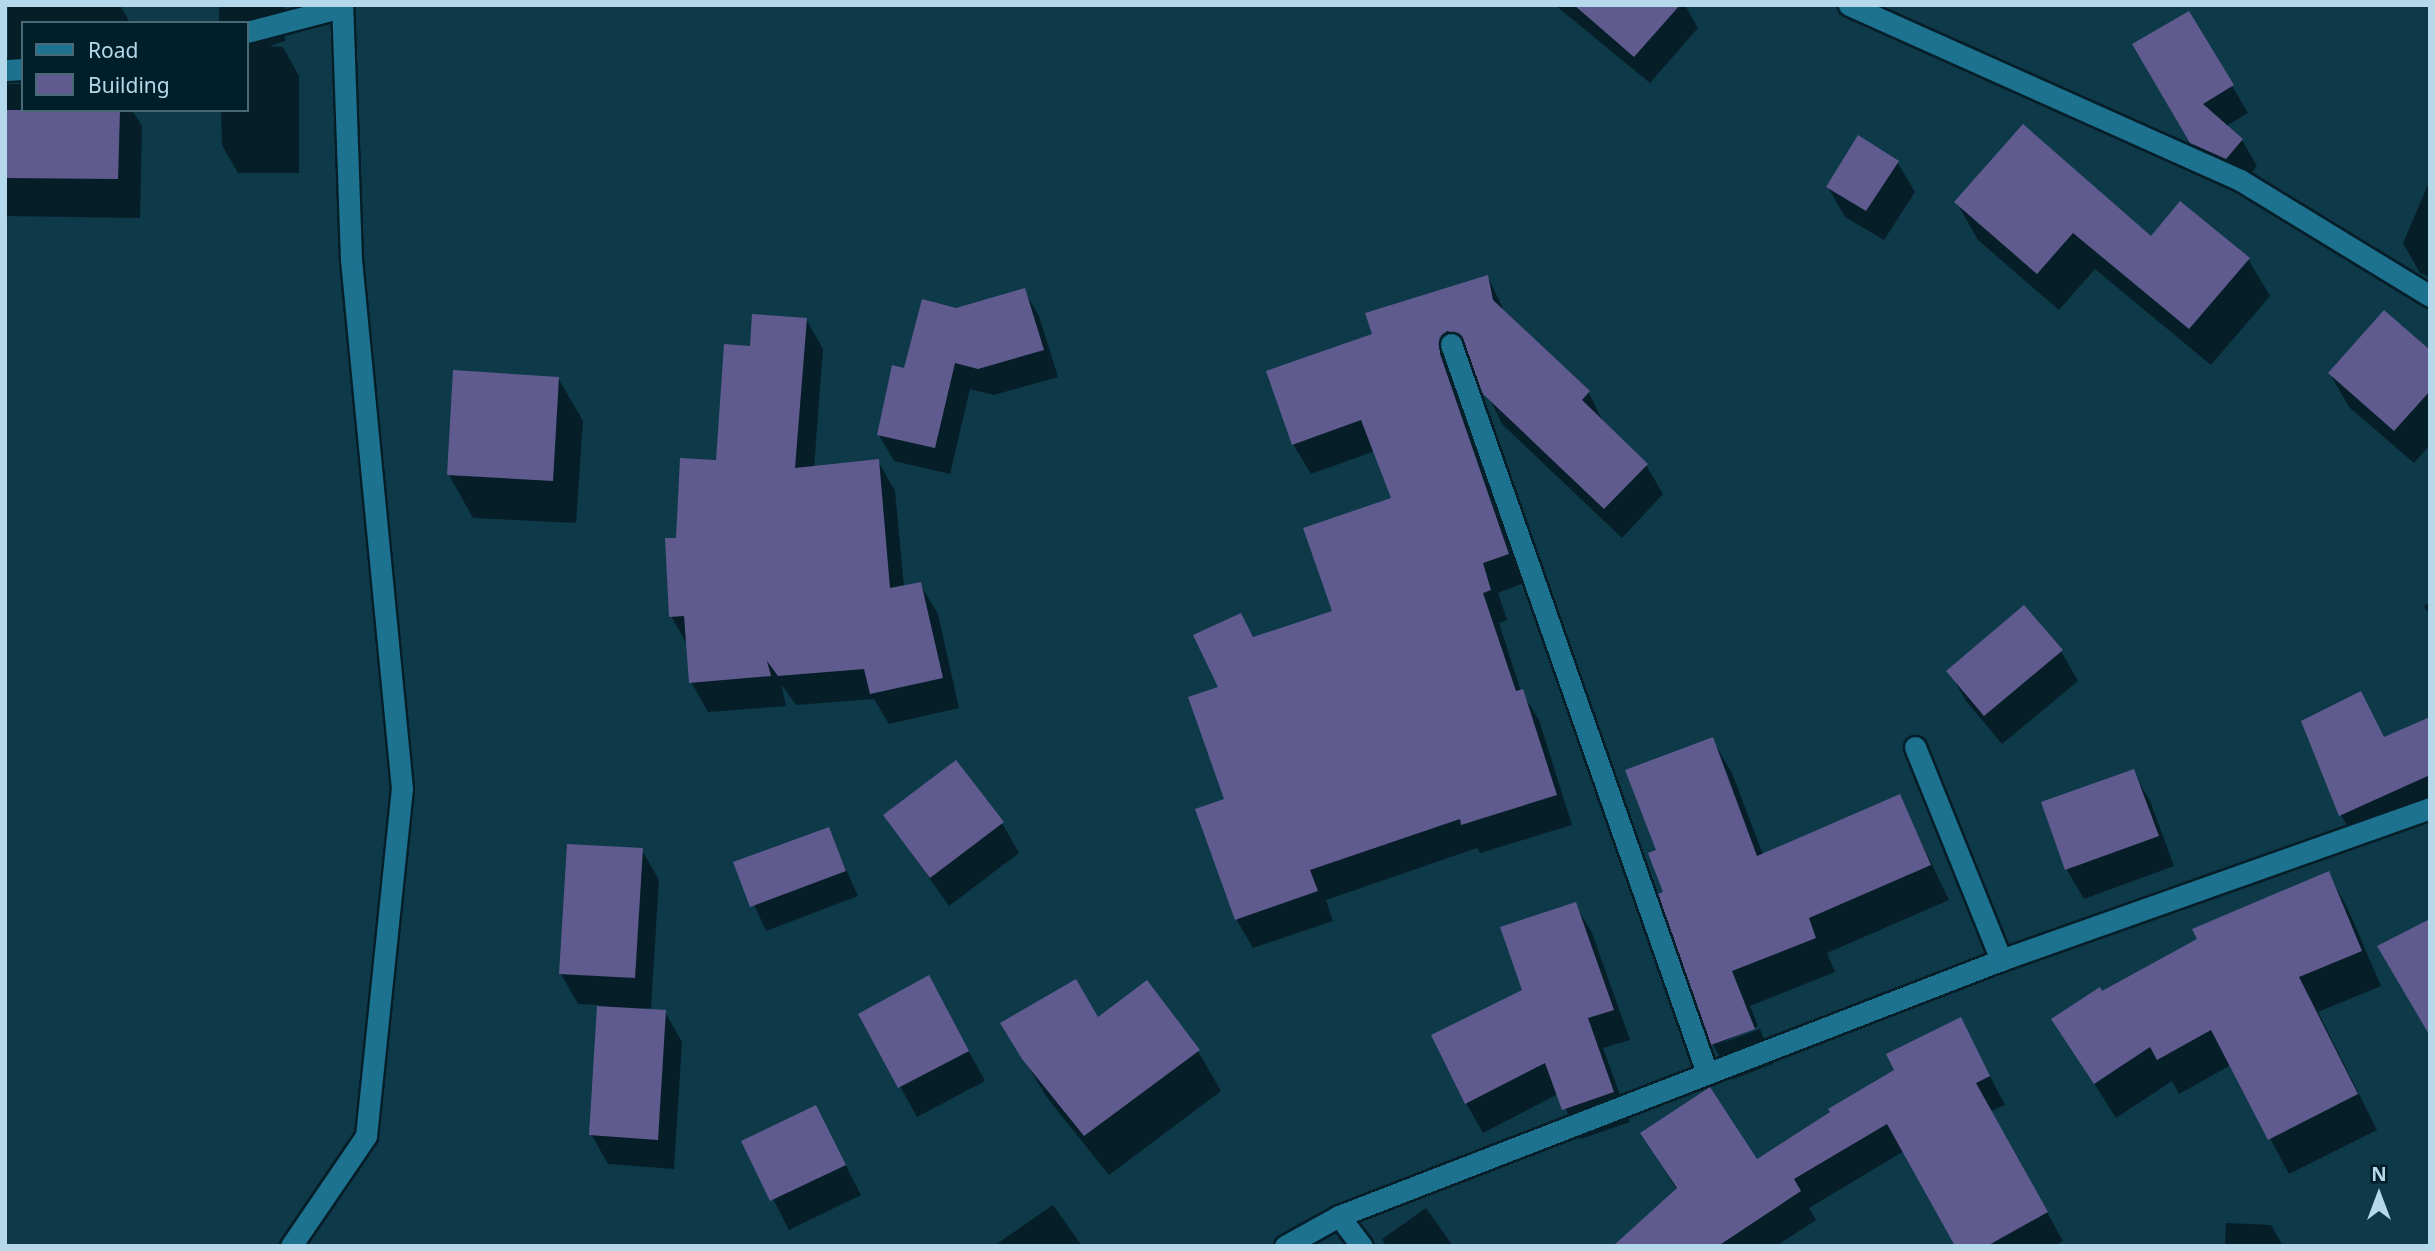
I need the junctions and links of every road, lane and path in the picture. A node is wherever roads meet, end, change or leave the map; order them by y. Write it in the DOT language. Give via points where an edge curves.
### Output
graph roads {
  1 [pos="1849,5"];
  2 [pos="342,6"];
  3 [pos="248,32"];
  4 [pos="2430,296"];
  5 [pos="1451,344"];
  6 [pos="1915,747"];
  7 [pos="2430,808"];
  8 [pos="2001,960"];
  9 [pos="1707,1073"];
  10 [pos="1339,1216"];
  11 [pos="291,1246"];
  12 [pos="1285,1246"];
  13 [pos="1362,1246"];
  1 -- 4 [label="street" via="2240,180"];
  2 -- 3 [label="street"];
  2 -- 11 [label="street" via="351,259 402,789 366,1136"];
  5 -- 9 [label="street"];
  6 -- 8 [label="street"];
  7 -- 8 [label="street"];
  8 -- 9 [label="street"];
  9 -- 10 [label="street"];
  10 -- 12 [label="street"];
  10 -- 13 [label="street"];
}
